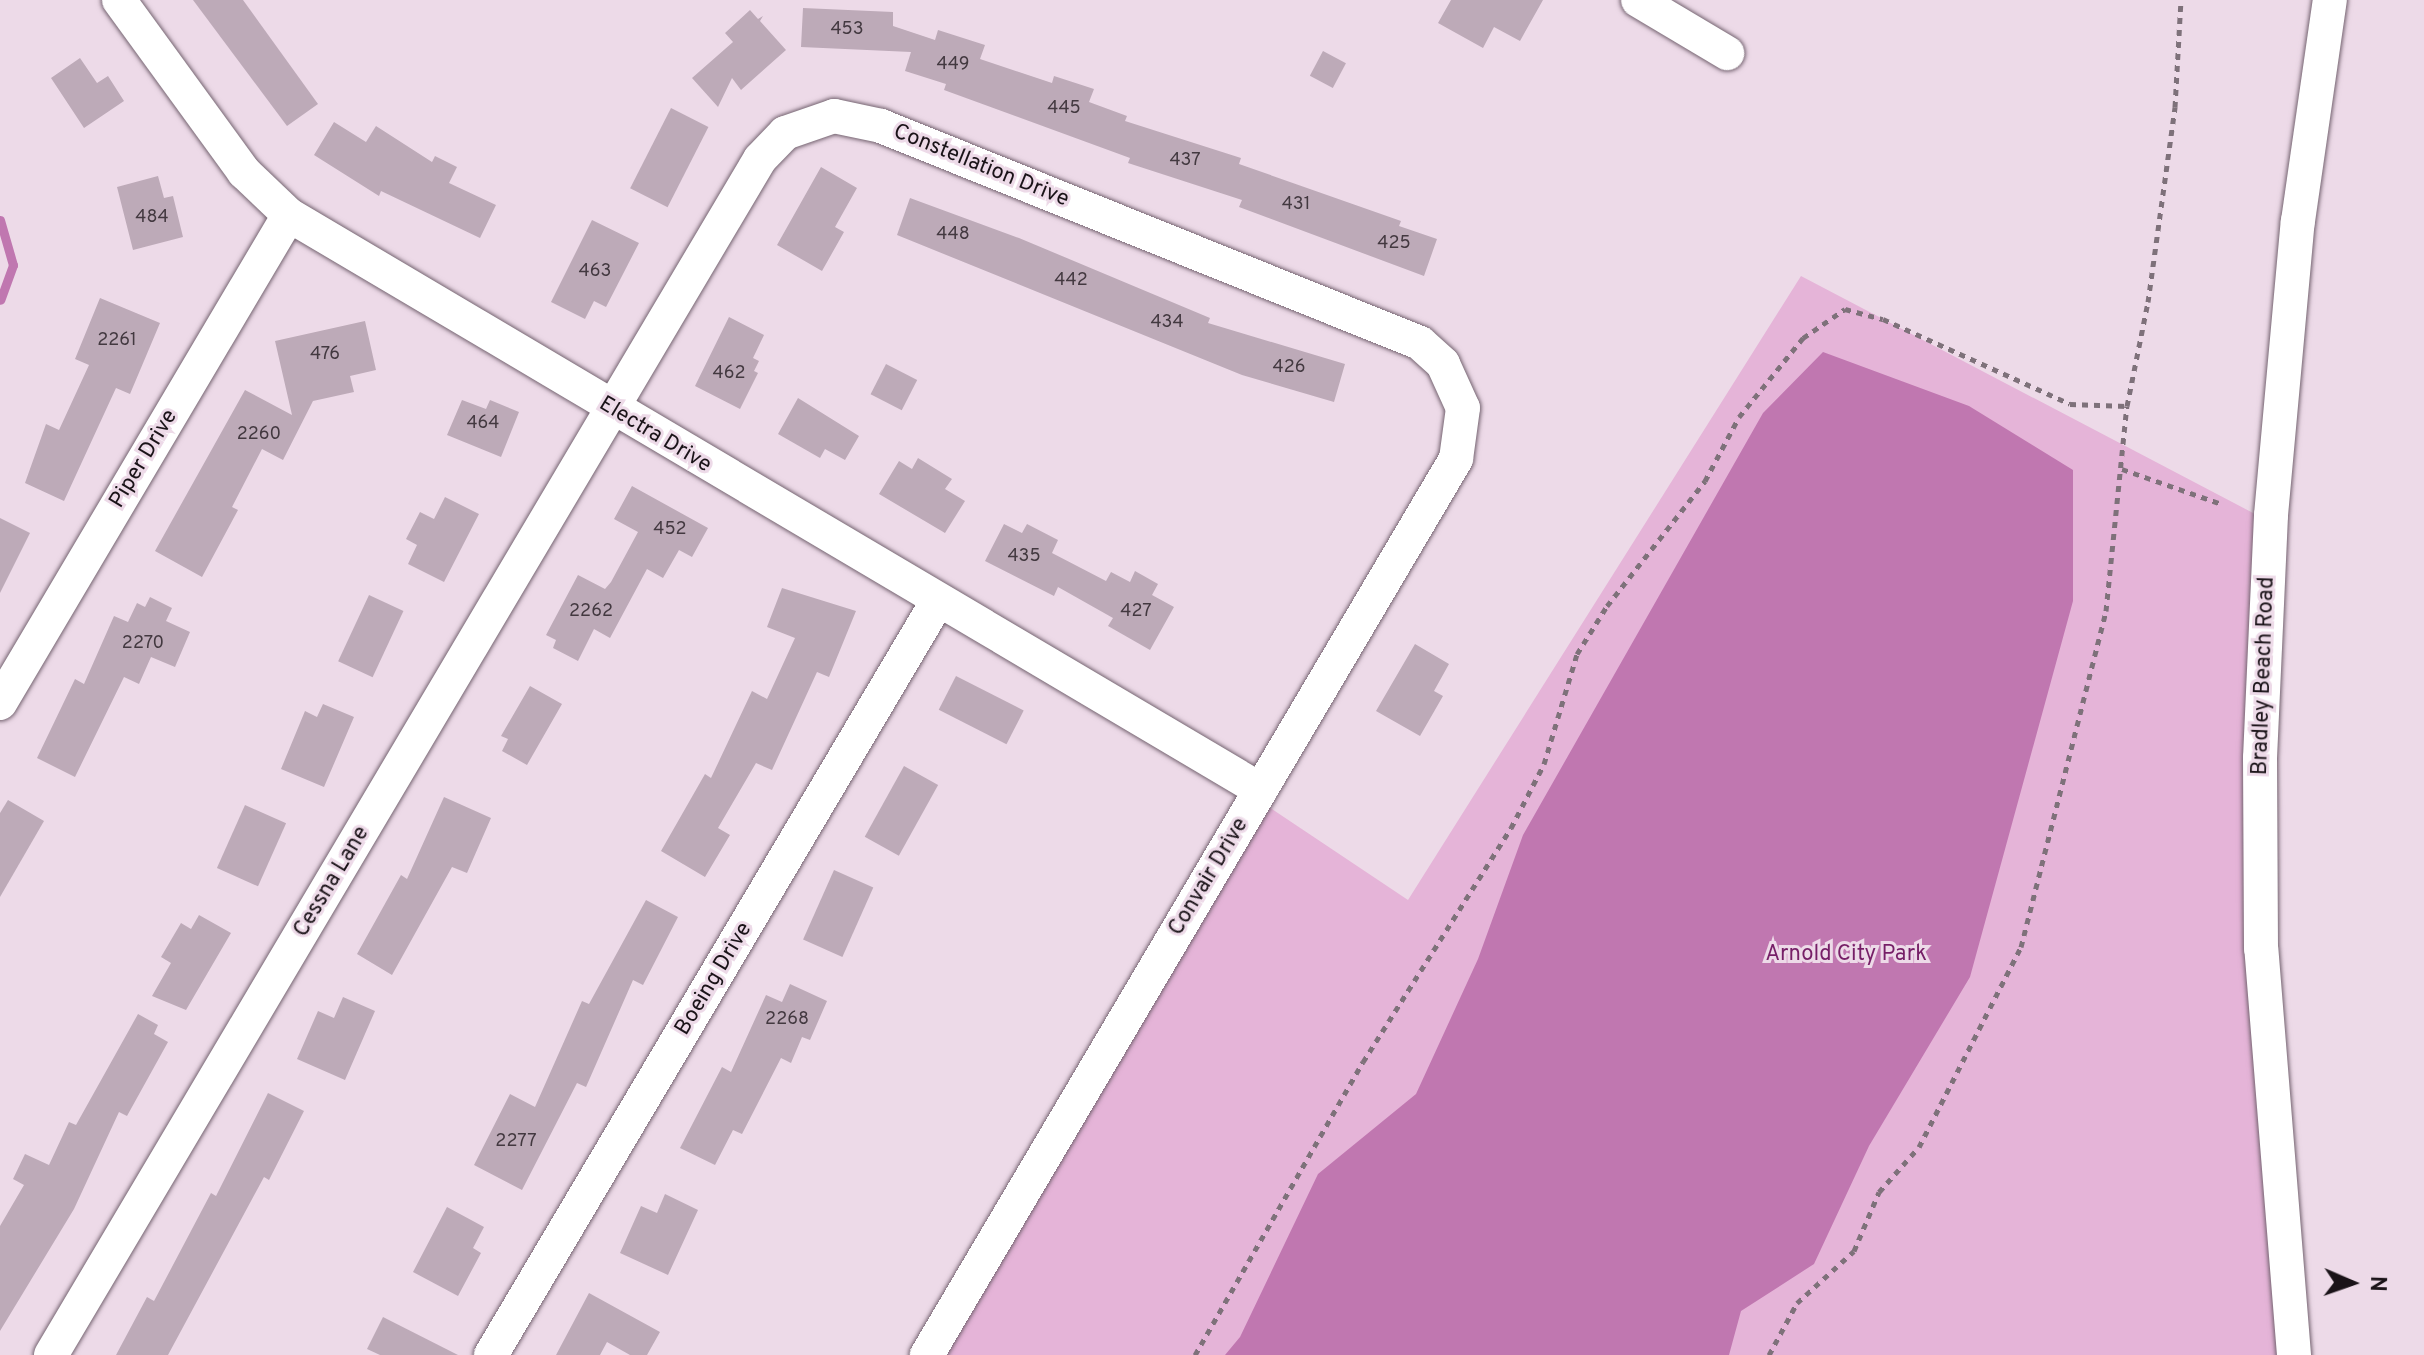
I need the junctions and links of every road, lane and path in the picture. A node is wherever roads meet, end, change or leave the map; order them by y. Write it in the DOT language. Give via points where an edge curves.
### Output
graph roads {
  1 [pos="119,0"];
  2 [pos="1638,0"];
  3 [pos="2181,0"];
  4 [pos="2330,0"];
  5 [pos="1727,53"];
  6 [pos="289,215"];
  7 [pos="1459,392"];
  8 [pos="2127,406"];
  9 [pos="612,409"];
  10 [pos="2122,469"];
  11 [pos="2219,503"];
  12 [pos="937,602"];
  13 [pos="0,703"];
  14 [pos="1261,790"];
  15 [pos="51,1355"];
  16 [pos="491,1355"];
  17 [pos="927,1355"];
  18 [pos="1195,1355"];
  19 [pos="1769,1355"];
  20 [pos="2294,1355"];
  1 -- 6 [label="street, Electra Drive" via="244,172"];
  2 -- 5 [label="street"];
  3 -- 8 [label="path" via="2168,161"];
  4 -- 20 [label="street, Bradley Beach Road" via="2298,221 2271,515 2260,758 2261,949"];
  6 -- 9 [label="street, Electra Drive"];
  6 -- 13 [label="street, Piper Drive"];
  7 -- 9 [label="street, Constellation Drive" via="1443,364 1420,343 881,126 834,116 785,133 760,159"];
  7 -- 14 [label="street, Convair Drive" via="1463,425 1456,459"];
  8 -- 10 [label="path"];
  8 -- 18 [label="path" via="2070,404 1883,319 1845,309 1803,338 1739,417 1705,481 1607,606 1577,654 1544,764 1511,828 1363,1062"];
  9 -- 12 [label="street, Electra Drive"];
  9 -- 15 [label="street, Cessna Lane"];
  10 -- 11 [label="path"];
  10 -- 19 [label="path" via="2106,611 2021,947 1919,1147 1879,1192 1854,1251 1797,1303"];
  12 -- 14 [label="street, Electra Drive"];
  12 -- 16 [label="street, Boeing Drive"];
  14 -- 17 [label="street, Convair Drive"];
}
